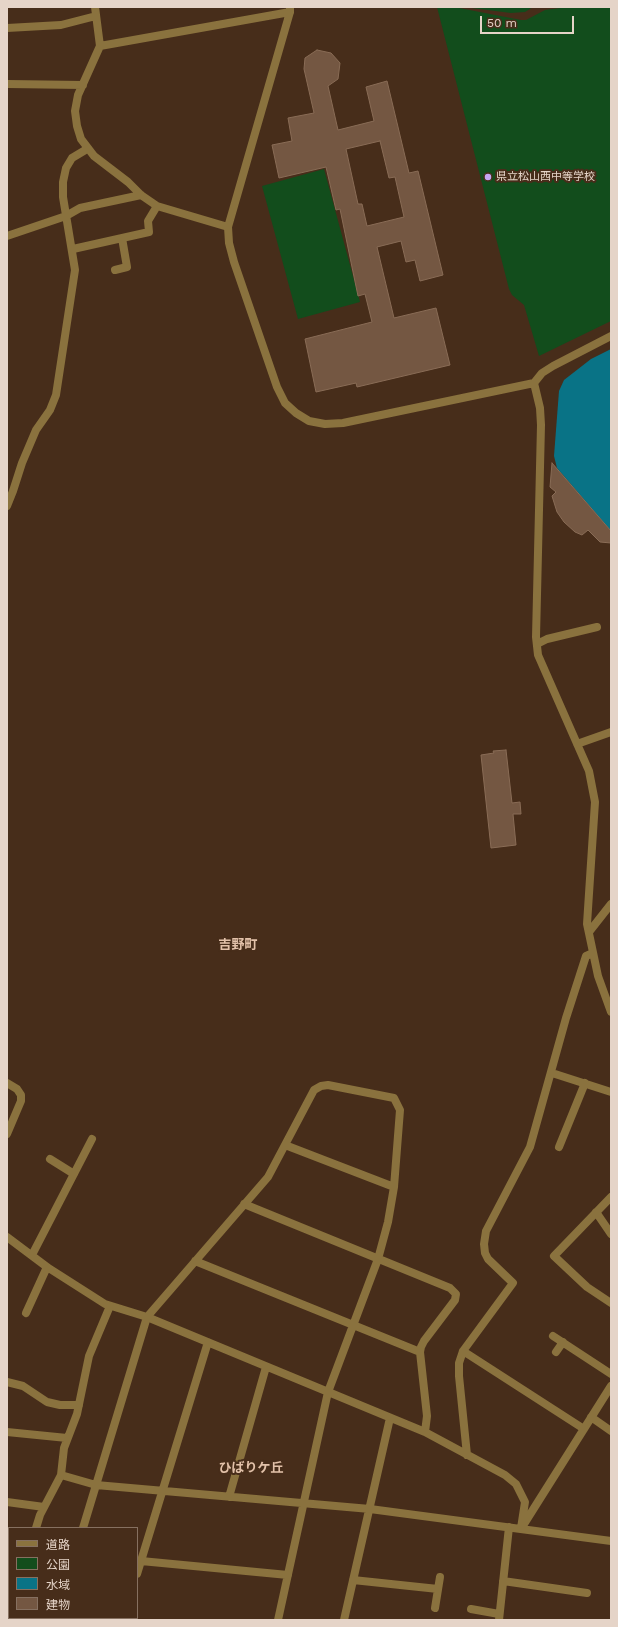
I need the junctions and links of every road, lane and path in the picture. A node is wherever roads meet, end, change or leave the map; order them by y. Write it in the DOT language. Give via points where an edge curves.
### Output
graph roads {
  1 [pos="95,7"];
  2 [pos="290,9"];
  3 [pos="96,16"];
  4 [pos="7,28"];
  5 [pos="100,46"];
  6 [pos="7,84"];
  7 [pos="82,85"];
  8 [pos="87,149"];
  9 [pos="141,195"];
  10 [pos="156,206"];
  11 [pos="66,216"];
  12 [pos="228,227"];
  13 [pos="7,236"];
  14 [pos="122,238"];
  15 [pos="73,250"];
  16 [pos="115,270"];
  17 [pos="611,336"];
  18 [pos="534,383"];
  19 [pos="7,506"];
  20 [pos="597,627"];
  21 [pos="536,644"];
  22 [pos="611,732"];
  23 [pos="577,744"];
  24 [pos="611,904"];
  25 [pos="588,932"];
  26 [pos="593,953"];
  27 [pos="609,1000"];
  28 [pos="611,1012"];
  29 [pos="552,1073"];
  30 [pos="7,1083"];
  31 [pos="585,1083"];
  32 [pos="611,1092"];
  33 [pos="7,1134"];
  34 [pos="92,1140"];
  35 [pos="285,1145"];
  36 [pos="559,1147"];
  37 [pos="50,1159"];
  38 [pos="74,1174"];
  39 [pos="394,1187"];
  40 [pos="611,1197"];
  41 [pos="244,1204"];
  42 [pos="596,1212"];
  43 [pos="611,1234"];
  44 [pos="7,1237"];
  45 [pos="32,1255"];
  46 [pos="378,1259"];
  47 [pos="195,1262"];
  48 [pos="47,1266"];
  49 [pos="611,1303"];
  50 [pos="110,1306"];
  51 [pos="26,1313"];
  52 [pos="147,1317"];
  53 [pos="352,1324"];
  54 [pos="553,1336"];
  55 [pos="208,1342"];
  56 [pos="563,1342"];
  57 [pos="420,1352"];
  58 [pos="463,1352"];
  59 [pos="556,1352"];
  60 [pos="266,1366"];
  61 [pos="611,1374"];
  62 [pos="7,1382"];
  63 [pos="611,1386"];
  64 [pos="328,1392"];
  65 [pos="79,1405"];
  66 [pos="591,1417"];
  67 [pos="390,1418"];
  68 [pos="584,1429"];
  69 [pos="611,1431"];
  70 [pos="7,1432"];
  71 [pos="425,1432"];
  72 [pos="67,1438"];
  73 [pos="467,1455"];
  74 [pos="61,1475"];
  75 [pos="96,1485"];
  76 [pos="163,1491"];
  77 [pos="229,1496"];
  78 [pos="7,1502"];
  79 [pos="304,1503"];
  80 [pos="44,1507"];
  81 [pos="370,1509"];
  82 [pos="36,1527"];
  83 [pos="83,1527"];
  84 [pos="510,1527"];
  85 [pos="521,1528"];
  86 [pos="611,1540"];
  87 [pos="141,1561"];
  88 [pos="138,1571"];
  89 [pos="288,1575"];
  90 [pos="440,1577"];
  91 [pos="353,1580"];
  92 [pos="503,1581"];
  93 [pos="438,1589"];
  94 [pos="587,1593"];
  95 [pos="435,1608"];
  96 [pos="471,1609"];
  97 [pos="499,1617"];
  98 [pos="278,1620"];
  99 [pos="344,1620"];
  1 -- 3 [label="street"];
  2 -- 5 [label="street"];
  2 -- 12 [label="street"];
  3 -- 4 [label="street" via="61,25"];
  3 -- 5 [label="street"];
  5 -- 7 [label="street"];
  6 -- 7 [label="street"];
  7 -- 8 [label="street" via="75,111 80,139"];
  8 -- 9 [label="street"];
  8 -- 11 [label="street" via="72,158 66,168 63,189"];
  9 -- 10 [label="street"];
  9 -- 11 [label="street" via="80,208"];
  10 -- 12 [label="street"];
  10 -- 14 [label="street" via="148,221 149,232"];
  11 -- 13 [label="street"];
  11 -- 15 [label="street"];
  12 -- 18 [label="street" via="234,262 277,387 285,403 309,421 324,424 343,423"];
  14 -- 15 [label="street"];
  14 -- 16 [label="street" via="127,268"];
  15 -- 19 [label="street" via="75,270 56,395 50,410 36,430"];
  17 -- 18 [label="street" via="553,366 542,373"];
  18 -- 21 [label="street" via="541,425"];
  20 -- 21 [label="street"];
  21 -- 23 [label="street" via="541,662"];
  22 -- 23 [label="street"];
  23 -- 25 [label="street" via="589,771 595,802"];
  24 -- 25 [label="street"];
  25 -- 26 [label="street"];
  26 -- 27 [label="street" via="598,976"];
  26 -- 29 [label="street" via="586,956"];
  27 -- 28 [label="street"];
  29 -- 31 [label="street"];
  29 -- 58 [label="street" via="530,1147 486,1231 484,1244 488,1259 513,1282"];
  30 -- 33 [label="street" via="21,1095 21,1101"];
  31 -- 32 [label="street"];
  31 -- 36 [label="street"];
  34 -- 38 [label="street"];
  35 -- 39 [label="street"];
  35 -- 39 [label="street" via="314,1090 321,1086 328,1085 394,1098 400,1110"];
  35 -- 41 [label="street" via="268,1177"];
  37 -- 38 [label="street"];
  38 -- 45 [label="street"];
  39 -- 46 [label="street" via="386,1234"];
  40 -- 42 [label="street"];
  41 -- 46 [label="street"];
  41 -- 47 [label="street"];
  42 -- 43 [label="street"];
  42 -- 49 [label="street" via="554,1256 587,1287"];
  44 -- 45 [label="street"];
  45 -- 48 [label="street"];
  46 -- 53 [label="street"];
  46 -- 57 [label="street" via="450,1288 456,1294 455,1300 424,1341"];
  47 -- 52 [label="street"];
  47 -- 53 [label="street"];
  48 -- 50 [label="street"];
  48 -- 51 [label="street"];
  50 -- 52 [label="street"];
  50 -- 65 [label="street" via="89,1356"];
  52 -- 55 [label="street"];
  52 -- 75 [label="street"];
  53 -- 57 [label="street"];
  53 -- 64 [label="street"];
  54 -- 56 [label="street"];
  55 -- 60 [label="street"];
  55 -- 76 [label="street"];
  56 -- 59 [label="street"];
  56 -- 61 [label="street"];
  57 -- 71 [label="street" via="427,1416"];
  58 -- 68 [label="street"];
  58 -- 73 [label="street" via="459,1362 459,1376"];
  60 -- 64 [label="street"];
  60 -- 77 [label="street"];
  62 -- 65 [label="street" via="23,1386 47,1402"];
  63 -- 66 [label="street"];
  64 -- 67 [label="street"];
  64 -- 79 [label="street"];
  65 -- 72 [label="street"];
  66 -- 68 [label="street"];
  66 -- 69 [label="street"];
  67 -- 71 [label="street"];
  67 -- 81 [label="street"];
  68 -- 85 [label="street"];
  70 -- 72 [label="street"];
  71 -- 73 [label="street"];
  72 -- 74 [label="street"];
  73 -- 85 [label="street" via="505,1475 516,1484 525,1502"];
  74 -- 75 [label="street"];
  74 -- 80 [label="street"];
  75 -- 76 [label="street"];
  75 -- 83 [label="street"];
  76 -- 77 [label="street"];
  76 -- 87 [label="street"];
  77 -- 79 [label="street"];
  78 -- 80 [label="street"];
  79 -- 81 [label="street"];
  79 -- 89 [label="street"];
  80 -- 82 [label="street"];
  81 -- 84 [label="street"];
  81 -- 91 [label="street"];
  84 -- 85 [label="street"];
  84 -- 92 [label="street"];
  85 -- 86 [label="street"];
  87 -- 88 [label="street"];
  87 -- 89 [label="street"];
  89 -- 98 [label="street"];
  90 -- 93 [label="street"];
  91 -- 93 [label="street"];
  91 -- 99 [label="street"];
  92 -- 94 [label="street"];
  92 -- 97 [label="street"];
  93 -- 95 [label="street"];
  96 -- 97 [label="street"];
}
